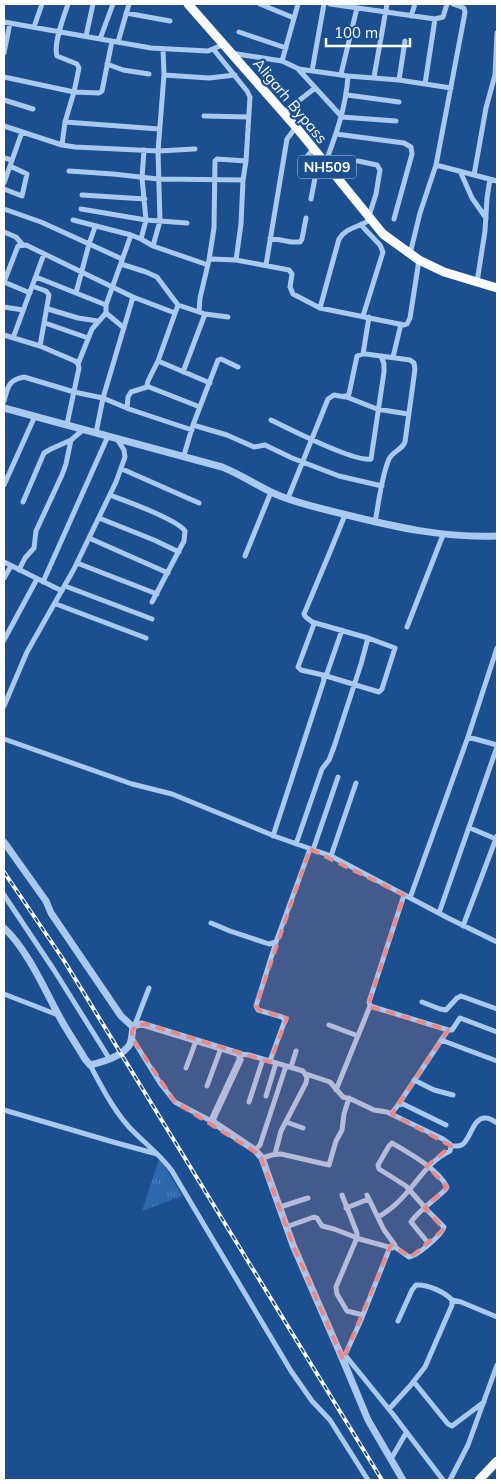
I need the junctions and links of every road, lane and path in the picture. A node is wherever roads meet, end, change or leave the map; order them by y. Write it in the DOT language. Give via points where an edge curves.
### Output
graph roads {
  1 [pos="42,4"];
  2 [pos="68,4"];
  3 [pos="94,4"];
  4 [pos="112,4"];
  5 [pos="129,4"];
  6 [pos="260,4"];
  7 [pos="298,4"];
  8 [pos="324,4"];
  9 [pos="330,4"];
  10 [pos="387,4"];
  11 [pos="415,4"];
  12 [pos="447,4"];
  13 [pos="453,4"];
  14 [pos="267,5"];
  15 [pos="192,6"];
  16 [pos="356,8"];
  17 [pos="386,12"];
  18 [pos="126,13"];
  19 [pos="411,16"];
  20 [pos="294,18"];
  21 [pos="435,19"];
  22 [pos="170,21"];
  23 [pos="4,22"];
  24 [pos="10,23"];
  25 [pos="34,27"];
  26 [pos="60,31"];
  27 [pos="239,32"];
  28 [pos="497,33"];
  29 [pos="86,36"];
  30 [pos="100,39"];
  31 [pos="405,40"];
  32 [pos="115,42"];
  33 [pos="218,48"];
  34 [pos="286,48"];
  35 [pos="164,49"];
  36 [pos="4,53"];
  37 [pos="231,53"];
  38 [pos="282,61"];
  39 [pos="107,64"];
  40 [pos="299,69"];
  41 [pos="312,71"];
  42 [pos="149,74"];
  43 [pos="341,74"];
  44 [pos="164,75"];
  45 [pos="235,75"];
  46 [pos="348,76"];
  47 [pos="4,77"];
  48 [pos="374,77"];
  49 [pos="399,80"];
  50 [pos="425,84"];
  51 [pos="314,88"];
  52 [pos="451,88"];
  53 [pos="74,92"];
  54 [pos="347,95"];
  55 [pos="4,100"];
  56 [pos="399,102"];
  57 [pos="33,109"];
  58 [pos="283,113"];
  59 [pos="204,116"];
  60 [pos="249,117"];
  61 [pos="342,117"];
  62 [pos="396,121"];
  63 [pos="65,122"];
  64 [pos="4,126"];
  65 [pos="296,127"];
  66 [pos="159,129"];
  67 [pos="22,132"];
  68 [pos="336,134"];
  69 [pos="62,145"];
  70 [pos="196,148"];
  71 [pos="144,150"];
  72 [pos="311,150"];
  73 [pos="158,151"];
  74 [pos="4,158"];
  75 [pos="246,161"];
  76 [pos="358,161"];
  77 [pos="11,163"];
  78 [pos="436,164"];
  79 [pos="325,165"];
  80 [pos="69,171"];
  81 [pos="460,171"];
  82 [pos="474,175"];
  83 [pos="142,178"];
  84 [pos="158,179"];
  85 [pos="214,179"];
  86 [pos="490,179"];
  87 [pos="243,180"];
  88 [pos="497,181"];
  89 [pos="4,183"];
  90 [pos="4,190"];
  91 [pos="82,195"];
  92 [pos="311,198"];
  93 [pos="145,199"];
  94 [pos="4,209"];
  95 [pos="81,209"];
  96 [pos="306,218"];
  97 [pos="486,218"];
  98 [pos="394,219"];
  99 [pos="73,220"];
  100 [pos="146,220"];
  101 [pos="160,221"];
  102 [pos="367,221"];
  103 [pos="187,223"];
  104 [pos="95,226"];
  105 [pos="4,232"];
  106 [pos="131,235"];
  107 [pos="270,238"];
  108 [pos="142,239"];
  109 [pos="22,244"];
  110 [pos="89,244"];
  111 [pos="153,246"];
  112 [pos="44,254"];
  113 [pos="410,254"];
  114 [pos="236,260"];
  115 [pos="420,260"];
  116 [pos="122,261"];
  117 [pos="209,263"];
  118 [pos="266,265"];
  119 [pos="82,272"];
  120 [pos="36,277"];
  121 [pos="4,282"];
  122 [pos="477,282"];
  123 [pos="32,286"];
  124 [pos="112,288"];
  125 [pos="497,288"];
  126 [pos="30,293"];
  127 [pos="76,293"];
  128 [pos="133,297"];
  129 [pos="106,305"];
  130 [pos="178,305"];
  131 [pos="4,307"];
  132 [pos="320,308"];
  133 [pos="48,309"];
  134 [pos="23,310"];
  135 [pos="106,313"];
  136 [pos="175,313"];
  137 [pos="202,313"];
  138 [pos="228,317"];
  139 [pos="366,317"];
  140 [pos="98,321"];
  141 [pos="45,323"];
  142 [pos="401,324"];
  143 [pos="124,328"];
  144 [pos="4,335"];
  145 [pos="13,338"];
  146 [pos="88,338"];
  147 [pos="40,346"];
  148 [pos="363,354"];
  149 [pos="381,356"];
  150 [pos="393,357"];
  151 [pos="158,361"];
  152 [pos="78,364"];
  153 [pos="238,367"];
  154 [pos="183,372"];
  155 [pos="210,383"];
  156 [pos="147,386"];
  157 [pos="74,392"];
  158 [pos="343,396"];
  159 [pos="103,398"];
  160 [pos="4,401"];
  161 [pos="200,407"];
  162 [pos="4,408"];
  163 [pos="127,408"];
  164 [pos="380,410"];
  165 [pos="408,414"];
  166 [pos="35,416"];
  167 [pos="271,420"];
  168 [pos="67,424"];
  169 [pos="193,428"];
  170 [pos="84,429"];
  171 [pos="96,433"];
  172 [pos="108,436"];
  173 [pos="117,439"];
  174 [pos="312,439"];
  175 [pos="71,440"];
  176 [pos="184,455"];
  177 [pos="303,462"];
  178 [pos="122,469"];
  179 [pos="4,485"];
  180 [pos="382,486"];
  181 [pos="270,492"];
  182 [pos="110,495"];
  183 [pos="288,498"];
  184 [pos="23,502"];
  185 [pos="198,503"];
  186 [pos="345,515"];
  187 [pos="99,518"];
  188 [pos="375,522"];
  189 [pos="443,535"];
  190 [pos="497,536"];
  191 [pos="89,538"];
  192 [pos="179,552"];
  193 [pos="245,556"];
  194 [pos="4,562"];
  195 [pos="77,563"];
  196 [pos="10,566"];
  197 [pos="19,570"];
  198 [pos="168,573"];
  199 [pos="4,578"];
  200 [pos="37,579"];
  201 [pos="43,582"];
  202 [pos="63,588"];
  203 [pos="156,594"];
  204 [pos="152,602"];
  205 [pos="56,604"];
  206 [pos="152,620"];
  207 [pos="312,622"];
  208 [pos="407,627"];
  209 [pos="342,630"];
  210 [pos="146,638"];
  211 [pos="368,638"];
  212 [pos="4,640"];
  213 [pos="497,648"];
  214 [pos="325,676"];
  215 [pos="354,685"];
  216 [pos="4,706"];
  217 [pos="468,737"];
  218 [pos="4,739"];
  219 [pos="497,746"];
  220 [pos="338,778"];
  221 [pos="356,783"];
  222 [pos="470,828"];
  223 [pos="273,836"];
  224 [pos="497,837"];
  225 [pos="4,842"];
  226 [pos="296,844"];
  227 [pos="311,849"];
  228 [pos="331,856"];
  229 [pos="4,895"];
  230 [pos="404,895"];
  231 [pos="410,898"];
  232 [pos="439,913"];
  233 [pos="211,923"];
  234 [pos="463,926"];
  235 [pos="4,928"];
  236 [pos="276,942"];
  237 [pos="497,942"];
  238 [pos="150,988"];
  239 [pos="4,994"];
  240 [pos="422,1002"];
  241 [pos="370,1006"];
  242 [pos="497,1009"];
  243 [pos="58,1015"];
  244 [pos="329,1025"];
  245 [pos="133,1028"];
  246 [pos="448,1030"];
  247 [pos="497,1032"];
  248 [pos="358,1036"];
  249 [pos="132,1038"];
  250 [pos="441,1040"];
  251 [pos="196,1041"];
  252 [pos="221,1048"];
  253 [pos="296,1051"];
  254 [pos="240,1054"];
  255 [pos="109,1058"];
  256 [pos="263,1059"];
  257 [pos="497,1061"];
  258 [pos="273,1062"];
  259 [pos="90,1065"];
  260 [pos="288,1067"];
  261 [pos="186,1068"];
  262 [pos="306,1074"];
  263 [pos="414,1080"];
  264 [pos="208,1086"];
  265 [pos="336,1090"];
  266 [pos="453,1095"];
  267 [pos="266,1096"];
  268 [pos="349,1098"];
  269 [pos="248,1102"];
  270 [pos="398,1105"];
  271 [pos="4,1110"];
  272 [pos="391,1114"];
  273 [pos="213,1122"];
  274 [pos="286,1122"];
  275 [pos="497,1123"];
  276 [pos="446,1126"];
  277 [pos="303,1128"];
  278 [pos="452,1146"];
  279 [pos="255,1150"];
  280 [pos="275,1154"];
  281 [pos="160,1155"];
  282 [pos="262,1158"];
  283 [pos="428,1166"];
  284 [pos="409,1189"];
  285 [pos="342,1194"];
  286 [pos="308,1198"];
  287 [pos="280,1207"];
  288 [pos="346,1208"];
  289 [pos="425,1208"];
  290 [pos="378,1217"];
  291 [pos="286,1227"];
  292 [pos="357,1238"];
  293 [pos="429,1244"];
  294 [pos="393,1247"];
  295 [pos="452,1300"];
  296 [pos="363,1315"];
  297 [pos="497,1317"];
  298 [pos="398,1321"];
  299 [pos="344,1357"];
  300 [pos="497,1366"];
  301 [pos="414,1382"];
  302 [pos="484,1401"];
  303 [pos="389,1409"];
  304 [pos="406,1433"];
  305 [pos="391,1459"];
  306 [pos="497,1461"];
  307 [pos="368,1480"];
  308 [pos="404,1480"];
  309 [pos="443,1480"];
  310 [pos="450,1480"];
  311 [pos="479,1480"];
  1 -- 25 [label="street"];
  2 -- 26 [label="street"];
  3 -- 29 [label="street"];
  4 -- 30 [label="street"];
  5 -- 18 [label="street"];
  6 -- 14 [label="street"];
  7 -- 20 [label="street"];
  8 -- 41 [label="street"];
  9 -- 16 [label="street"];
  10 -- 17 [label="street"];
  11 -- 19 [label="street"];
  12 -- 21 [label="street" via="443,17"];
  13 -- 52 [label="street" via="464,8 465,12"];
  14 -- 20 [label="street"];
  15 -- 33 [label="highway, Aligarh Bypass / NH509"];
  16 -- 17 [label="street"];
  16 -- 43 [label="street"];
  17 -- 19 [label="street"];
  17 -- 48 [label="street"];
  18 -- 22 [label="street"];
  18 -- 32 [label="street"];
  19 -- 21 [label="street"];
  20 -- 34 [label="street"];
  21 -- 50 [label="street"];
  23 -- 24 [label="street"];
  24 -- 25 [label="street"];
  24 -- 36 [label="street"];
  25 -- 26 [label="street"];
  26 -- 29 [label="street"];
  26 -- 53 [label="street" via="57,56 79,65"];
  27 -- 34 [label="street"];
  28 -- 82 [label="street" via="495,75"];
  29 -- 30 [label="street"];
  30 -- 32 [label="street"];
  31 -- 49 [label="street"];
  32 -- 35 [label="street"];
  32 -- 39 [label="street"];
  33 -- 35 [label="street" via="200,51"];
  33 -- 37 [label="highway, Aligarh Bypass / NH509"];
  33 -- 45 [label="street"];
  34 -- 38 [label="street"];
  35 -- 44 [label="street"];
  37 -- 38 [label="street"];
  37 -- 58 [label="highway, Aligarh Bypass / NH509"];
  38 -- 40 [label="street"];
  39 -- 42 [label="street"];
  39 -- 53 [label="street" via="102,91 95,94"];
  40 -- 41 [label="street"];
  40 -- 51 [label="street"];
  41 -- 43 [label="street"];
  43 -- 46 [label="street"];
  44 -- 45 [label="street" via="209,78"];
  44 -- 66 [label="street"];
  45 -- 60 [label="street" via="250,97"];
  46 -- 48 [label="street"];
  46 -- 54 [label="street"];
  47 -- 53 [label="street"];
  48 -- 49 [label="street"];
  49 -- 50 [label="street"];
  50 -- 52 [label="street"];
  51 -- 58 [label="street"];
  51 -- 61 [label="street"];
  52 -- 78 [label="street"];
  53 -- 63 [label="street"];
  54 -- 56 [label="street"];
  54 -- 61 [label="street"];
  55 -- 57 [label="street"];
  58 -- 65 [label="highway, Aligarh Bypass / NH509"];
  59 -- 60 [label="street"];
  60 -- 75 [label="street"];
  61 -- 62 [label="street"];
  61 -- 68 [label="street"];
  63 -- 66 [label="street"];
  63 -- 69 [label="street"];
  64 -- 67 [label="street"];
  65 -- 72 [label="highway, Aligarh Bypass / NH509"];
  65 -- 107 [label="street" via="287,139"];
  66 -- 73 [label="street"];
  67 -- 69 [label="street"];
  67 -- 77 [label="street"];
  68 -- 79 [label="street"];
  68 -- 98 [label="street" via="404,143 411,147"];
  69 -- 71 [label="street"];
  70 -- 73 [label="street"];
  71 -- 73 [label="street"];
  71 -- 83 [label="street"];
  72 -- 79 [label="highway, Aligarh Bypass / NH509"];
  72 -- 92 [label="street" via="305,158 316,173"];
  73 -- 84 [label="street"];
  74 -- 77 [label="street"];
  75 -- 85 [label="street" via="217,159"];
  75 -- 87 [label="street"];
  76 -- 102 [label="street" via="377,165 380,170"];
  77 -- 89 [label="street"];
  77 -- 90 [label="street" via="28,174 22,196"];
  78 -- 81 [label="street"];
  78 -- 113 [label="street"];
  79 -- 102 [label="highway, Aligarh Bypass / NH509"];
  80 -- 83 [label="street"];
  81 -- 82 [label="street"];
  81 -- 97 [label="street" via="472,198"];
  82 -- 86 [label="street"];
  83 -- 84 [label="street"];
  83 -- 93 [label="street"];
  84 -- 85 [label="street"];
  84 -- 101 [label="street"];
  85 -- 87 [label="street"];
  85 -- 117 [label="street" via="214,228"];
  86 -- 88 [label="street"];
  86 -- 97 [label="street"];
  87 -- 114 [label="street"];
  91 -- 93 [label="street"];
  93 -- 100 [label="street"];
  94 -- 110 [label="street"];
  95 -- 100 [label="street"];
  96 -- 107 [label="street" via="300,242"];
  97 -- 122 [label="street"];
  99 -- 104 [label="street"];
  100 -- 101 [label="street"];
  100 -- 108 [label="street"];
  101 -- 103 [label="street"];
  101 -- 111 [label="street"];
  102 -- 113 [label="highway, Aligarh Bypass / NH509"];
  102 -- 132 [label="street" via="347,230 339,239"];
  102 -- 139 [label="street" via="383,252"];
  104 -- 106 [label="street"];
  104 -- 110 [label="street"];
  105 -- 109 [label="street"];
  106 -- 108 [label="street"];
  106 -- 116 [label="street"];
  107 -- 118 [label="street"];
  108 -- 111 [label="street"];
  109 -- 112 [label="street"];
  109 -- 121 [label="street" via="18,246"];
  110 -- 116 [label="street"];
  110 -- 119 [label="street"];
  111 -- 117 [label="street"];
  112 -- 119 [label="street"];
  112 -- 120 [label="street"];
  113 -- 115 [label="highway, Aligarh Bypass / NH509"];
  114 -- 117 [label="street" via="212,259"];
  114 -- 118 [label="street"];
  115 -- 122 [label="highway, Aligarh Bypass / NH509" via="444,272"];
  115 -- 142 [label="street" via="410,318 407,324"];
  116 -- 124 [label="street"];
  116 -- 130 [label="street" via="157,277"];
  117 -- 137 [label="street" via="200,298"];
  118 -- 132 [label="street" via="291,271 293,294"];
  119 -- 124 [label="street"];
  119 -- 127 [label="street"];
  120 -- 123 [label="street"];
  120 -- 127 [label="street"];
  121 -- 126 [label="street"];
  122 -- 125 [label="highway, Aligarh Bypass / NH509"];
  123 -- 126 [label="street"];
  123 -- 133 [label="street" via="49,295"];
  124 -- 128 [label="street"];
  124 -- 129 [label="street"];
  126 -- 134 [label="street"];
  127 -- 129 [label="street"];
  128 -- 136 [label="street"];
  128 -- 143 [label="street"];
  129 -- 135 [label="street"];
  130 -- 136 [label="street"];
  130 -- 137 [label="street"];
  131 -- 134 [label="street"];
  132 -- 139 [label="street"];
  133 -- 140 [label="street"];
  133 -- 141 [label="street"];
  134 -- 145 [label="street"];
  135 -- 140 [label="street"];
  135 -- 143 [label="street"];
  136 -- 151 [label="street"];
  137 -- 138 [label="street"];
  137 -- 154 [label="street"];
  139 -- 142 [label="street"];
  139 -- 148 [label="street"];
  140 -- 146 [label="street"];
  141 -- 146 [label="street"];
  141 -- 147 [label="street"];
  142 -- 150 [label="street"];
  143 -- 159 [label="street"];
  144 -- 145 [label="street"];
  145 -- 147 [label="street"];
  146 -- 152 [label="street"];
  147 -- 152 [label="street"];
  148 -- 149 [label="street"];
  148 -- 158 [label="street" via="357,356 349,394"];
  149 -- 150 [label="street"];
  149 -- 164 [label="street" via="384,372"];
  150 -- 165 [label="street" via="414,363"];
  151 -- 154 [label="street"];
  151 -- 156 [label="street"];
  152 -- 157 [label="street" via="80,368"];
  153 -- 155 [label="street" via="218,360"];
  154 -- 155 [label="street"];
  155 -- 161 [label="street"];
  156 -- 161 [label="street"];
  156 -- 163 [label="street" via="129,394"];
  157 -- 159 [label="street"];
  157 -- 160 [label="street" via="24,377 16,378 10,384"];
  157 -- 168 [label="street"];
  158 -- 164 [label="street"];
  158 -- 174 [label="street" via="334,395 328,399"];
  159 -- 163 [label="street"];
  159 -- 171 [label="street"];
  161 -- 169 [label="street"];
  162 -- 166 [label="street"];
  163 -- 169 [label="street"];
  164 -- 165 [label="street"];
  164 -- 174 [label="street" via="369,460"];
  165 -- 180 [label="street" via="404,444 392,454"];
  166 -- 168 [label="street"];
  166 -- 179 [label="street"];
  167 -- 174 [label="street"];
  168 -- 170 [label="street"];
  169 -- 176 [label="street"];
  169 -- 177 [label="street" via="227,435 254,447 265,445"];
  170 -- 171 [label="street"];
  170 -- 175 [label="street"];
  171 -- 172 [label="street"];
  172 -- 173 [label="street"];
  172 -- 201 [label="street"];
  173 -- 176 [label="street"];
  173 -- 178 [label="street" via="125,453"];
  174 -- 177 [label="street"];
  175 -- 184 [label="street" via="44,453"];
  175 -- 197 [label="street" via="65,468 36,531 34,548"];
  176 -- 181 [label="street" via="233,471"];
  177 -- 180 [label="street" via="339,476"];
  177 -- 183 [label="street"];
  178 -- 182 [label="street"];
  178 -- 185 [label="street"];
  180 -- 188 [label="street"];
  181 -- 183 [label="street"];
  181 -- 193 [label="street"];
  182 -- 187 [label="street"];
  182 -- 192 [label="street" via="180,525 186,534"];
  183 -- 186 [label="street"];
  186 -- 188 [label="street"];
  186 -- 207 [label="street" via="304,614"];
  187 -- 191 [label="street"];
  187 -- 192 [label="street"];
  188 -- 189 [label="street"];
  189 -- 190 [label="street"];
  189 -- 208 [label="street"];
  191 -- 195 [label="street"];
  191 -- 198 [label="street"];
  192 -- 198 [label="street"];
  194 -- 196 [label="street"];
  195 -- 202 [label="street"];
  195 -- 203 [label="street"];
  196 -- 197 [label="street"];
  196 -- 199 [label="street"];
  197 -- 200 [label="street"];
  198 -- 203 [label="street"];
  200 -- 201 [label="street"];
  200 -- 212 [label="street"];
  201 -- 202 [label="street"];
  202 -- 205 [label="street"];
  202 -- 206 [label="street"];
  203 -- 204 [label="street"];
  205 -- 210 [label="street"];
  205 -- 216 [label="street" via="27,652"];
  207 -- 209 [label="street"];
  207 -- 214 [label="street" via="298,667"];
  209 -- 211 [label="street"];
  209 -- 214 [label="street"];
  211 -- 215 [label="street"];
  211 -- 215 [label="street" via="395,647 395,650 381,690 376,692"];
  213 -- 217 [label="street"];
  214 -- 215 [label="street"];
  214 -- 223 [label="street"];
  215 -- 226 [label="street"];
  217 -- 219 [label="street"];
  217 -- 231 [label="street"];
  218 -- 223 [label="street" via="132,784 172,794"];
  219 -- 222 [label="street"];
  220 -- 227 [label="street"];
  221 -- 228 [label="street"];
  222 -- 224 [label="street"];
  222 -- 232 [label="street"];
  223 -- 226 [label="street"];
  224 -- 234 [label="street"];
  225 -- 245 [label="street" via="121,1016"];
  226 -- 227 [label="street"];
  227 -- 228 [label="street"];
  227 -- 236 [label="street"];
  228 -- 230 [label="street"];
  229 -- 255 [label="street"];
  230 -- 231 [label="street"];
  230 -- 241 [label="street"];
  231 -- 232 [label="street"];
  232 -- 234 [label="street"];
  233 -- 236 [label="street" via="269,944"];
  234 -- 237 [label="street"];
  235 -- 243 [label="street" via="24,952"];
  236 -- 258 [label="street" via="256,1006 258,1010 286,1020"];
  238 -- 245 [label="street"];
  239 -- 243 [label="street"];
  240 -- 242 [label="street" via="446,1010 461,996"];
  241 -- 246 [label="street"];
  241 -- 248 [label="street"];
  243 -- 259 [label="street"];
  244 -- 248 [label="street"];
  245 -- 249 [label="street"];
  245 -- 251 [label="street" via="146,1024"];
  246 -- 247 [label="street" via="452,1030 460,1018"];
  246 -- 250 [label="street"];
  248 -- 265 [label="street"];
  249 -- 255 [label="street" via="126,1048"];
  249 -- 273 [label="street" via="175,1102"];
  250 -- 257 [label="street"];
  250 -- 263 [label="street"];
  251 -- 252 [label="street"];
  251 -- 261 [label="street"];
  252 -- 254 [label="street"];
  252 -- 264 [label="street"];
  253 -- 260 [label="street"];
  254 -- 256 [label="street"];
  254 -- 273 [label="street"];
  255 -- 259 [label="street"];
  256 -- 258 [label="street"];
  256 -- 269 [label="street"];
  258 -- 260 [label="street"];
  258 -- 267 [label="street"];
  259 -- 281 [label="street" via="122,1118"];
  260 -- 262 [label="street"];
  260 -- 279 [label="street" via="260,1145"];
  262 -- 265 [label="street" via="330,1082"];
  262 -- 274 [label="street" via="306,1083"];
  263 -- 266 [label="street"];
  263 -- 270 [label="street"];
  265 -- 268 [label="street"];
  268 -- 272 [label="street" via="367,1108"];
  268 -- 280 [label="street" via="329,1165"];
  270 -- 272 [label="street"];
  270 -- 276 [label="street" via="403,1104"];
  271 -- 281 [label="street"];
  272 -- 278 [label="street"];
  273 -- 279 [label="street"];
  274 -- 277 [label="street"];
  274 -- 280 [label="street"];
  275 -- 278 [label="street" via="482,1118 463,1144"];
  278 -- 283 [label="street" via="450,1151"];
  279 -- 282 [label="street"];
  280 -- 282 [label="street"];
  281 -- 307 [label="street" via="291,1371 330,1420"];
  282 -- 287 [label="street"];
  283 -- 284 [label="street"];
  283 -- 284 [label="street" via="394,1144 388,1146 378,1168"];
  283 -- 289 [label="street" via="447,1187"];
  284 -- 289 [label="street"];
  284 -- 290 [label="street" via="394,1206"];
  285 -- 288 [label="street"];
  286 -- 287 [label="street"];
  287 -- 291 [label="street"];
  288 -- 290 [label="street" via="368,1197"];
  288 -- 292 [label="street"];
  289 -- 293 [label="street" via="411,1222"];
  289 -- 293 [label="street" via="444,1228"];
  290 -- 294 [label="street" via="396,1245"];
  291 -- 292 [label="street" via="316,1218 322,1226"];
  291 -- 299 [label="street"];
  292 -- 294 [label="street"];
  292 -- 296 [label="street" via="336,1292 347,1311"];
  293 -- 294 [label="street" via="411,1257"];
  294 -- 296 [label="street"];
  295 -- 297 [label="street"];
  295 -- 298 [label="street" via="423,1285 416,1285"];
  295 -- 301 [label="street" via="427,1364"];
  296 -- 299 [label="street"];
  299 -- 303 [label="street"];
  299 -- 305 [label="street" via="368,1420"];
  300 -- 302 [label="street"];
  301 -- 302 [label="street" via="452,1426"];
  301 -- 303 [label="street"];
  302 -- 310 [label="street" via="468,1445"];
  303 -- 304 [label="street"];
  304 -- 305 [label="street"];
  304 -- 309 [label="street"];
  305 -- 308 [label="street"];
  306 -- 311 [label="highway"];
}
